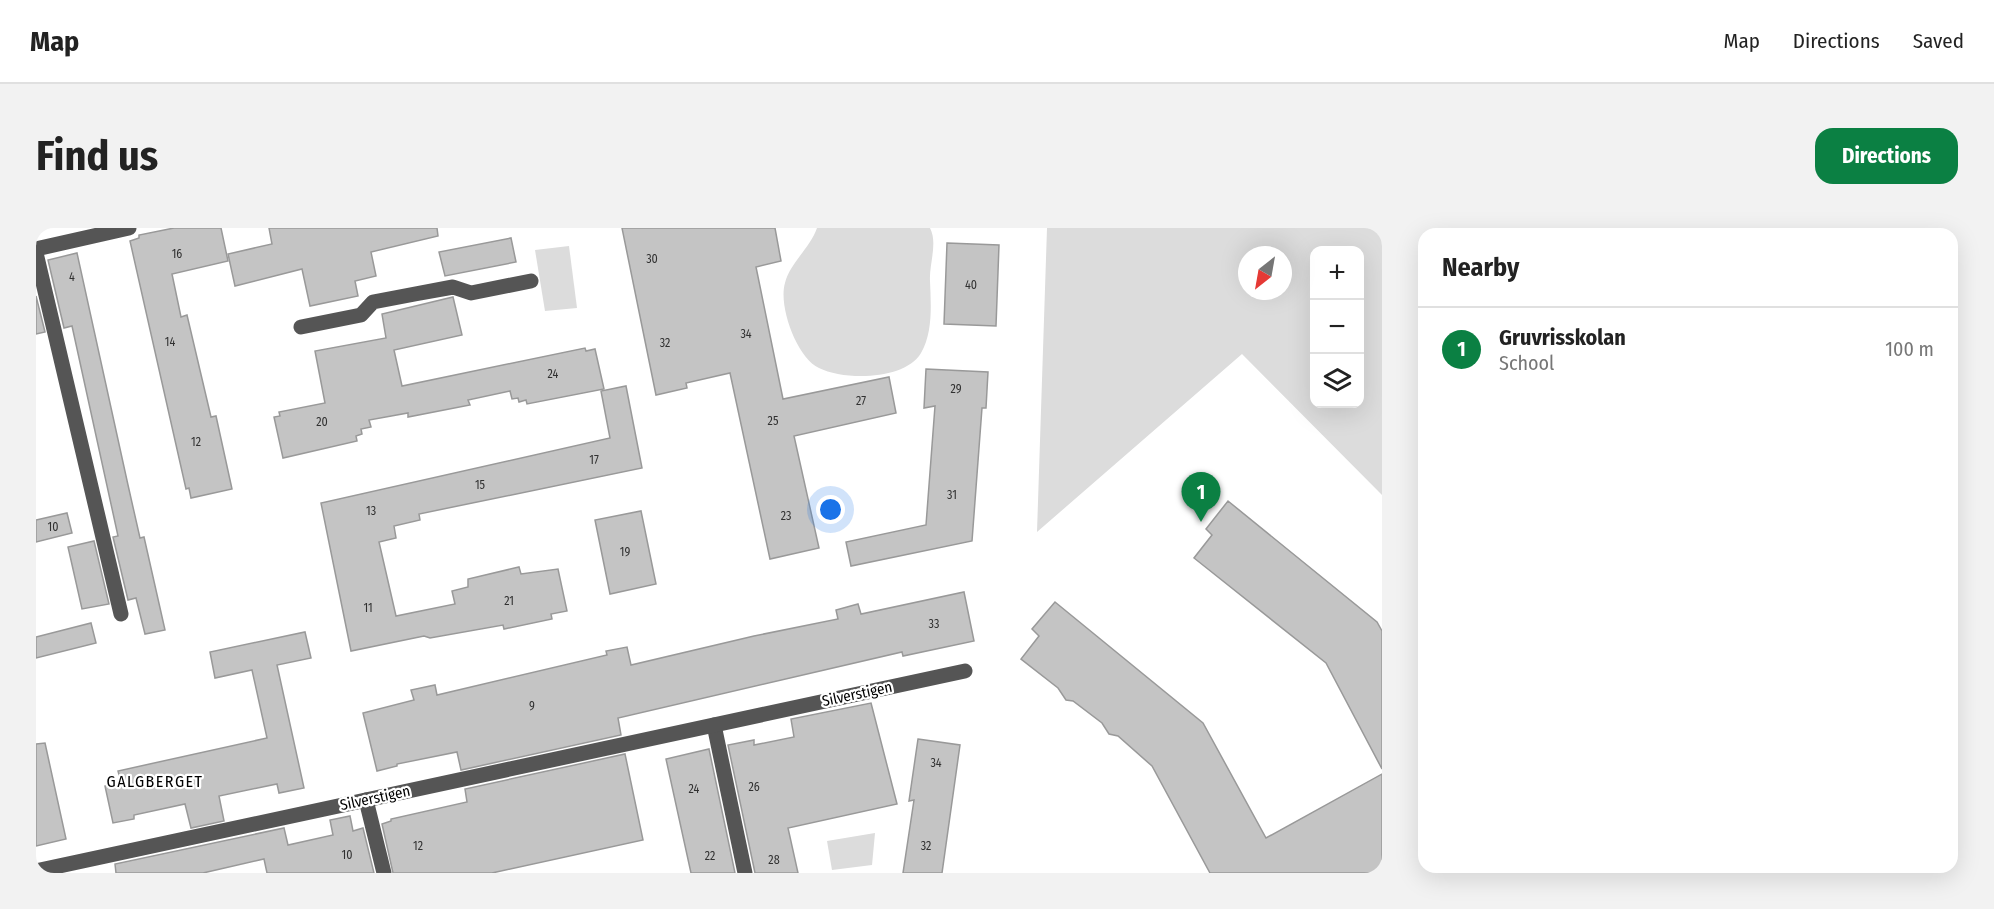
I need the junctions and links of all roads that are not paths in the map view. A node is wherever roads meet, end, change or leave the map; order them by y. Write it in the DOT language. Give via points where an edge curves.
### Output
graph roads {
  1 [pos="129,228"];
  2 [pos="36,249"];
  3 [pos="36,253"];
  4 [pos="531,281"];
  5 [pos="301,327"];
  6 [pos="121,614"];
  7 [pos="964,671"];
  8 [pos="714,725"];
  9 [pos="366,800"];
  10 [pos="36,871"];
  11 [pos="384,873"];
  12 [pos="745,873"];
  1 -- 2 [label="street"];
  3 -- 6 [label="street"];
  4 -- 5 [label="street" via="471,293 453,287 416,294 373,303 361,315"];
  7 -- 8 [label="street, Silverstigen"];
  8 -- 9 [label="street, Silverstigen"];
  8 -- 12 [label="street"];
  9 -- 10 [label="street, Silverstigen"];
  9 -- 11 [label="street"];
}
